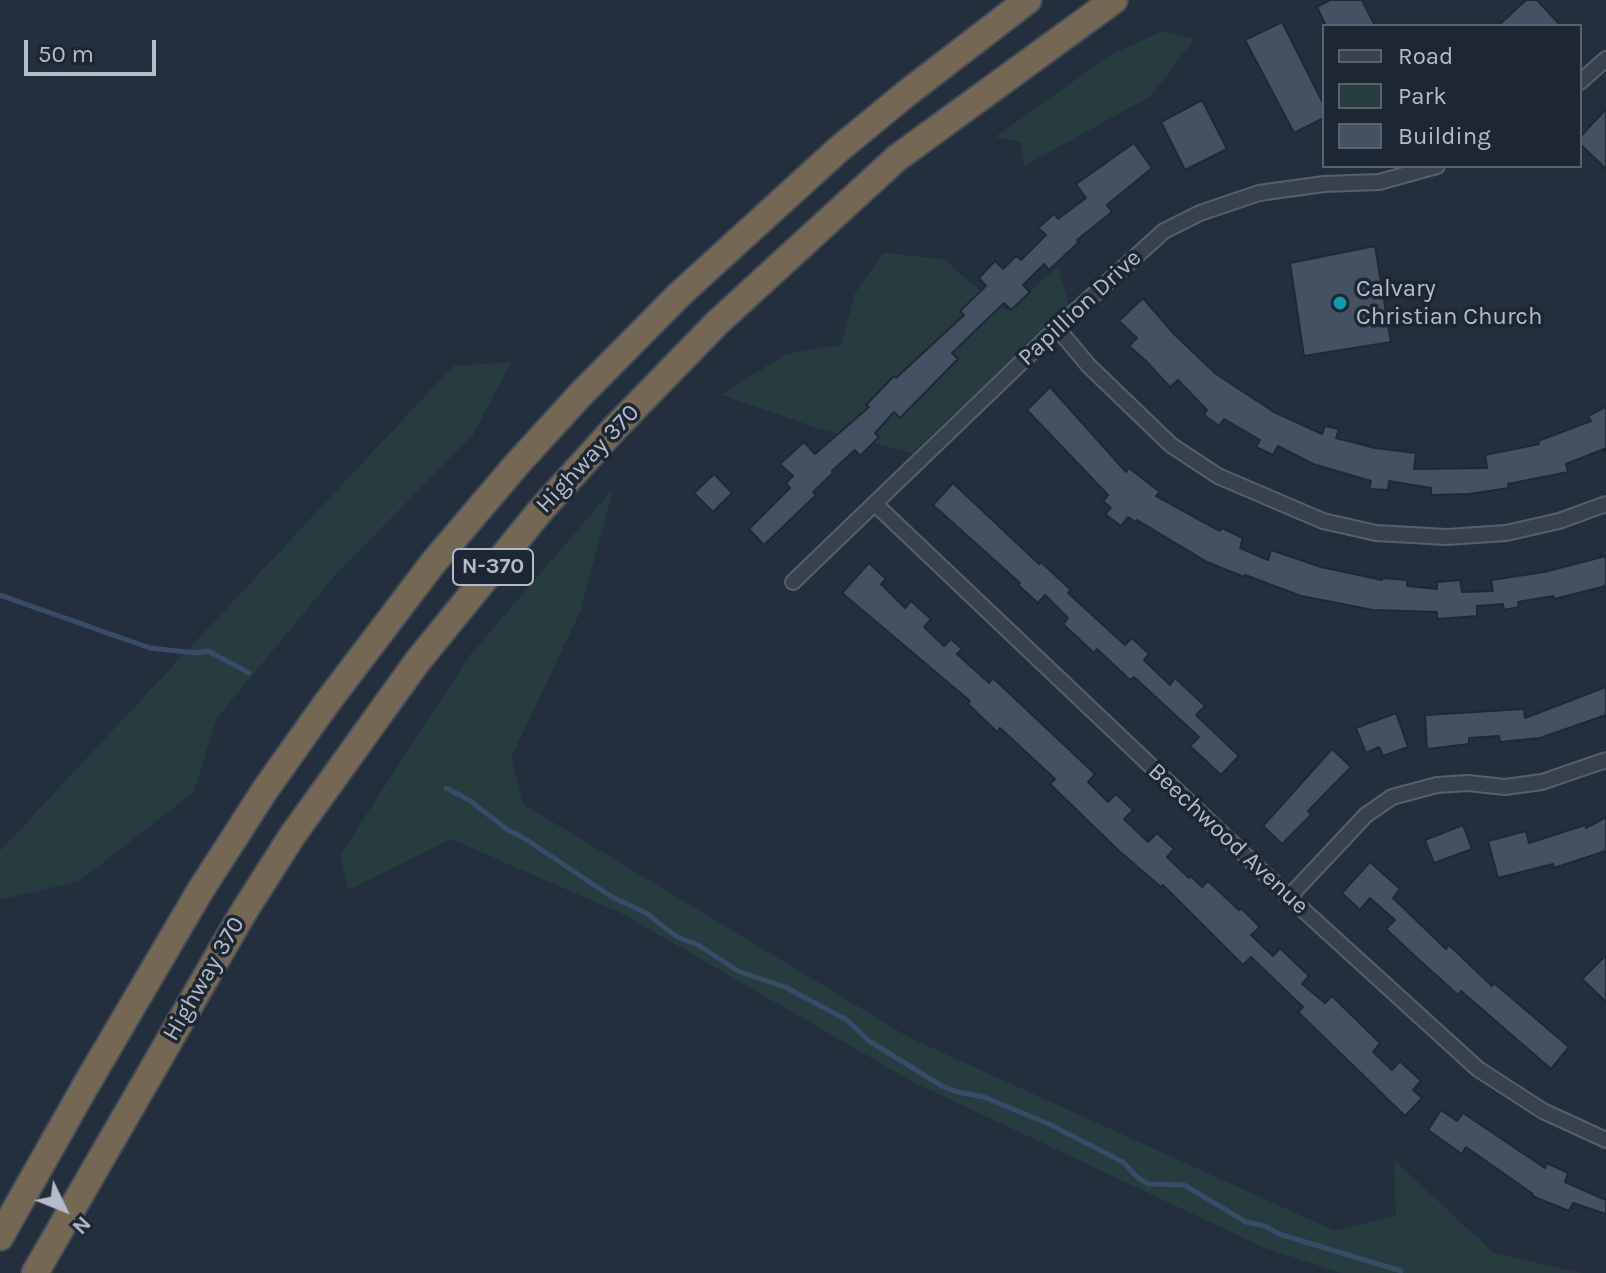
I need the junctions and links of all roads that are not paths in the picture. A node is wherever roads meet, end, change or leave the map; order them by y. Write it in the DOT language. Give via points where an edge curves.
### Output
graph roads {
  1 [pos="1028,0"];
  2 [pos="1114,0"];
  3 [pos="1606,59"];
  4 [pos="1582,80"];
  5 [pos="1430,168"];
  6 [pos="1057,328"];
  7 [pos="875,504"];
  8 [pos="1606,504"];
  9 [pos="793,582"];
  10 [pos="1606,760"];
  11 [pos="1289,897"];
  12 [pos="1606,1140"];
  13 [pos="0,1237"];
  14 [pos="35,1273"];
  1 -- 13 [label="highway, Highway 370 / N-370" via="839,149 680,294 560,417 433,563 326,704 200,891"];
  2 -- 14 [label="highway, Highway 370 / N-370" via="897,158 717,323 540,511 417,662 292,836"];
  3 -- 4 [label="street"];
  5 -- 6 [label="street, Papillion Drive" via="1379,182 1259,193 1200,213 1146,245"];
  6 -- 7 [label="street, Papillion Drive"];
  6 -- 8 [label="street" via="1171,445 1218,476 1323,521 1376,533 1447,537 1506,533"];
  7 -- 9 [label="street, Papillion Drive"];
  7 -- 11 [label="street, Beechwood Avenue"];
  10 -- 11 [label="street" via="1542,782 1437,785 1392,797 1366,815"];
  11 -- 12 [label="street, Beechwood Avenue" via="1478,1069 1543,1111"];
}
